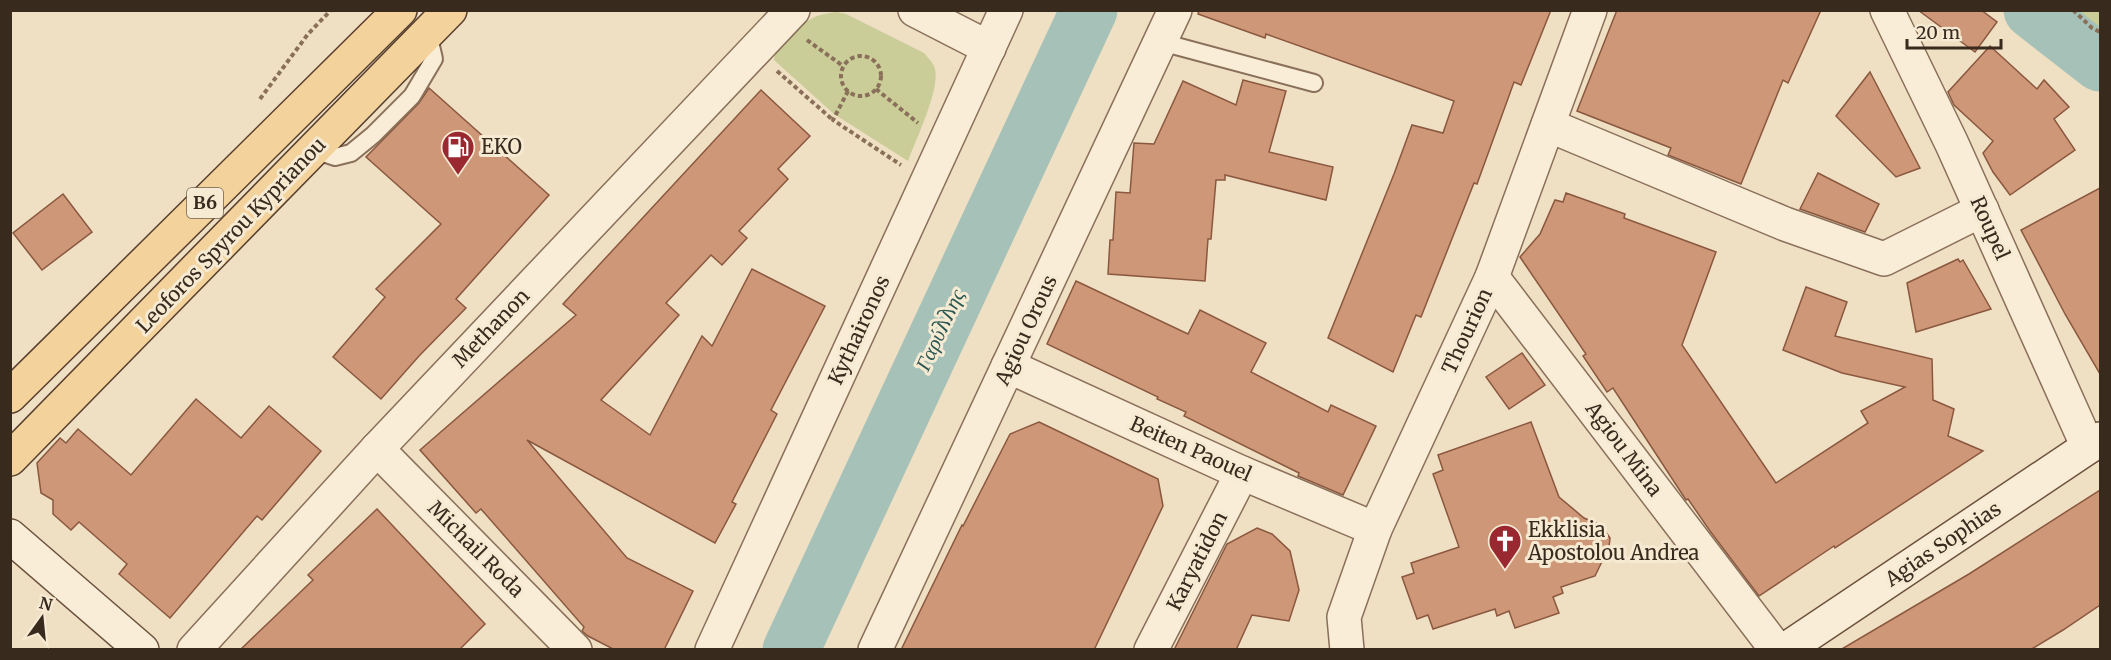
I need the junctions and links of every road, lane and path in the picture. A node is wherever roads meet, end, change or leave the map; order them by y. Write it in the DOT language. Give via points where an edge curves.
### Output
graph roads {
  1 [pos="400,10"];
  2 [pos="915,10"];
  3 [pos="1006,10"];
  4 [pos="1175,10"];
  5 [pos="1590,10"];
  6 [pos="1887,10"];
  7 [pos="2073,10"];
  8 [pos="787,16"];
  9 [pos="439,22"];
  10 [pos="2100,32"];
  11 [pos="1161,42"];
  12 [pos="989,48"];
  13 [pos="754,51"];
  14 [pos="843,66"];
  15 [pos="1314,83"];
  16 [pos="876,89"];
  17 [pos="848,91"];
  18 [pos="833,120"];
  19 [pos="1548,125"];
  20 [pos="945,144"];
  21 [pos="927,182"];
  22 [pos="1982,210"];
  23 [pos="1492,277"];
  24 [pos="1008,366"];
  25 [pos="10,396"];
  26 [pos="2094,443"];
  27 [pos="376,449"];
  28 [pos="10,459"];
  29 [pos="1242,473"];
  30 [pos="1375,529"];
  31 [pos="10,536"];
  32 [pos="142,650"];
  33 [pos="194,650"];
  34 [pos="575,650"];
  35 [pos="712,650"];
  36 [pos="875,650"];
  37 [pos="1151,650"];
  38 [pos="1347,650"];
  39 [pos="1777,650"];
  40 [pos="1785,650"];
  1 -- 25 [label="main road, Leoforos Spyrou Kyprianou / B6"];
  2 -- 12 [label="street"];
  3 -- 12 [label="street, Kythaironos"];
  4 -- 11 [label="street, Agiou Orous"];
  5 -- 19 [label="street, Thourion"];
  6 -- 22 [label="street, Roupel"];
  7 -- 10 [label="path"];
  8 -- 13 [label="street, Methanon"];
  8 -- 14 [label="path"];
  9 -- 28 [label="main road, Leoforos Spyrou Kyprianou / B6"];
  11 -- 15 [label="lane"];
  11 -- 24 [label="street, Agiou Orous"];
  12 -- 20 [label="street, Kythaironos"];
  13 -- 18 [label="path"];
  13 -- 27 [label="street, Methanon"];
  14 -- 16 [label="path" via="854,56 871,58 880,69"];
  14 -- 17 [label="path" via="840,80"];
  16 -- 17 [label="path" via="863,96"];
  16 -- 20 [label="path"];
  17 -- 18 [label="path"];
  18 -- 21 [label="path"];
  19 -- 22 [label="street" via="1785,224 1884,259"];
  19 -- 23 [label="street, Thourion"];
  20 -- 21 [label="street, Kythaironos"];
  21 -- 35 [label="street, Kythaironos"];
  22 -- 26 [label="street, Roupel"];
  23 -- 30 [label="street, Thourion"];
  23 -- 39 [label="street, Agiou Mina"];
  24 -- 29 [label="street, Beiten Paouel"];
  24 -- 36 [label="street, Agiou Orous"];
  26 -- 40 [label="street, Agias Sophias"];
  27 -- 33 [label="street, Methanon"];
  27 -- 34 [label="street, Michail Roda"];
  29 -- 30 [label="street, Beiten Paouel"];
  29 -- 37 [label="street, Karyatidon"];
  30 -- 38 [label="street, Thourion" via="1344,617"];
  31 -- 32 [label="street"];
}
